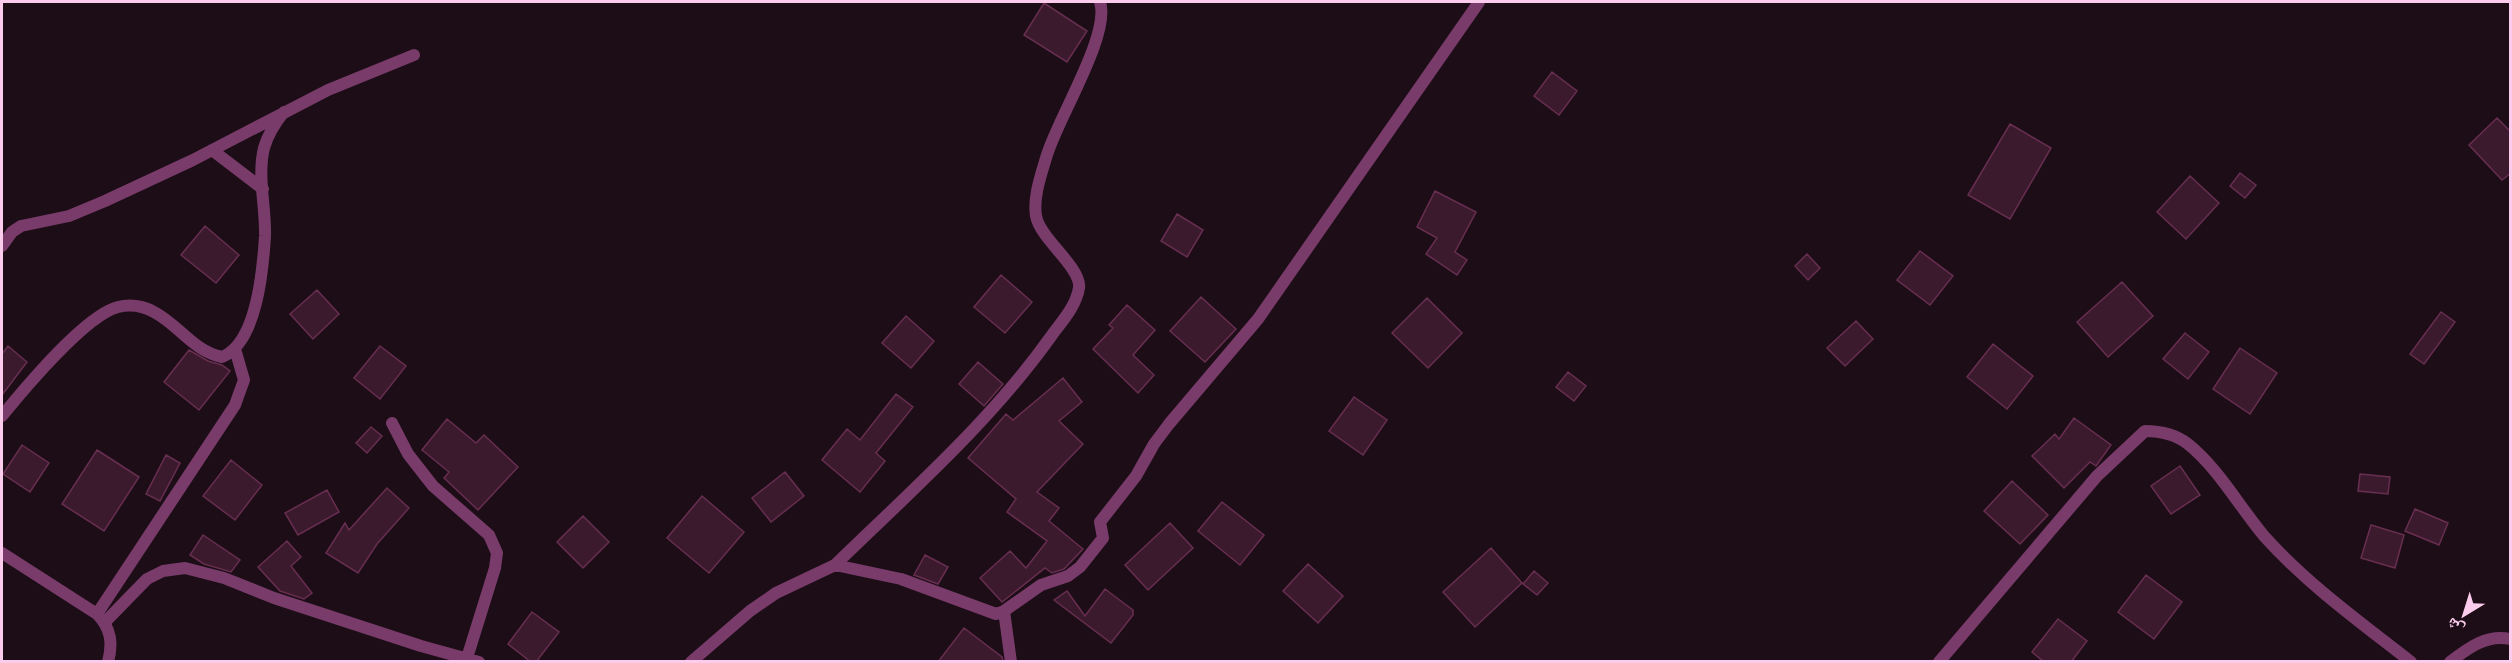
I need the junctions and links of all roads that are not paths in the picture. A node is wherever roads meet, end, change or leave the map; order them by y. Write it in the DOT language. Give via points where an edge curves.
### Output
graph roads {
  1 [pos="1100,2"];
  2 [pos="1479,2"];
  3 [pos="414,55"];
  4 [pos="284,112"];
  5 [pos="212,150"];
  6 [pos="263,189"];
  7 [pos="2,246"];
  8 [pos="235,349"];
  9 [pos="2,416"];
  10 [pos="392,423"];
  11 [pos="2,553"];
  12 [pos="835,565"];
  13 [pos="1004,611"];
  14 [pos="101,618"];
  15 [pos="2511,639"];
  16 [pos="473,660"];
  17 [pos="108,662"];
  18 [pos="691,662"];
  19 [pos="1011,662"];
  20 [pos="1940,662"];
  21 [pos="2411,662"];
  22 [pos="2450,662"];
  1 -- 12 [label="street" via="1102,25 1046,155 1036,195 1036,216 1049,242 1072,268 1080,284 1077,300 992,411"];
  2 -- 13 [label="street" via="1258,319 1154,444 1136,476 1100,522 1103,538 1068,576 1041,585"];
  3 -- 4 [label="street"];
  4 -- 5 [label="street"];
  4 -- 6 [label="street" via="272,128 264,150"];
  5 -- 6 [label="street"];
  5 -- 7 [label="street" via="69,216 21,226 12,231"];
  6 -- 8 [label="street" via="264,236 255,306 247,331"];
  8 -- 9 [label="street" via="222,357 210,354 157,313 133,306 117,308 84,329"];
  8 -- 14 [label="street" via="244,380 235,405"];
  10 -- 16 [label="street" via="408,454 433,486 489,535 497,553"];
  11 -- 14 [label="street"];
  12 -- 13 [label="street" via="901,579 980,610 996,614"];
  12 -- 18 [label="street" via="776,593 733,624"];
  13 -- 19 [label="street"];
  14 -- 16 [label="street" via="147,579 163,571 185,568"];
  14 -- 17 [label="street" via="110,634"];
  15 -- 22 [label="street" via="2479,642"];
  20 -- 21 [label="street" via="2097,476 2145,431 2158,431 2185,442 2200,455 2296,569"];
}
